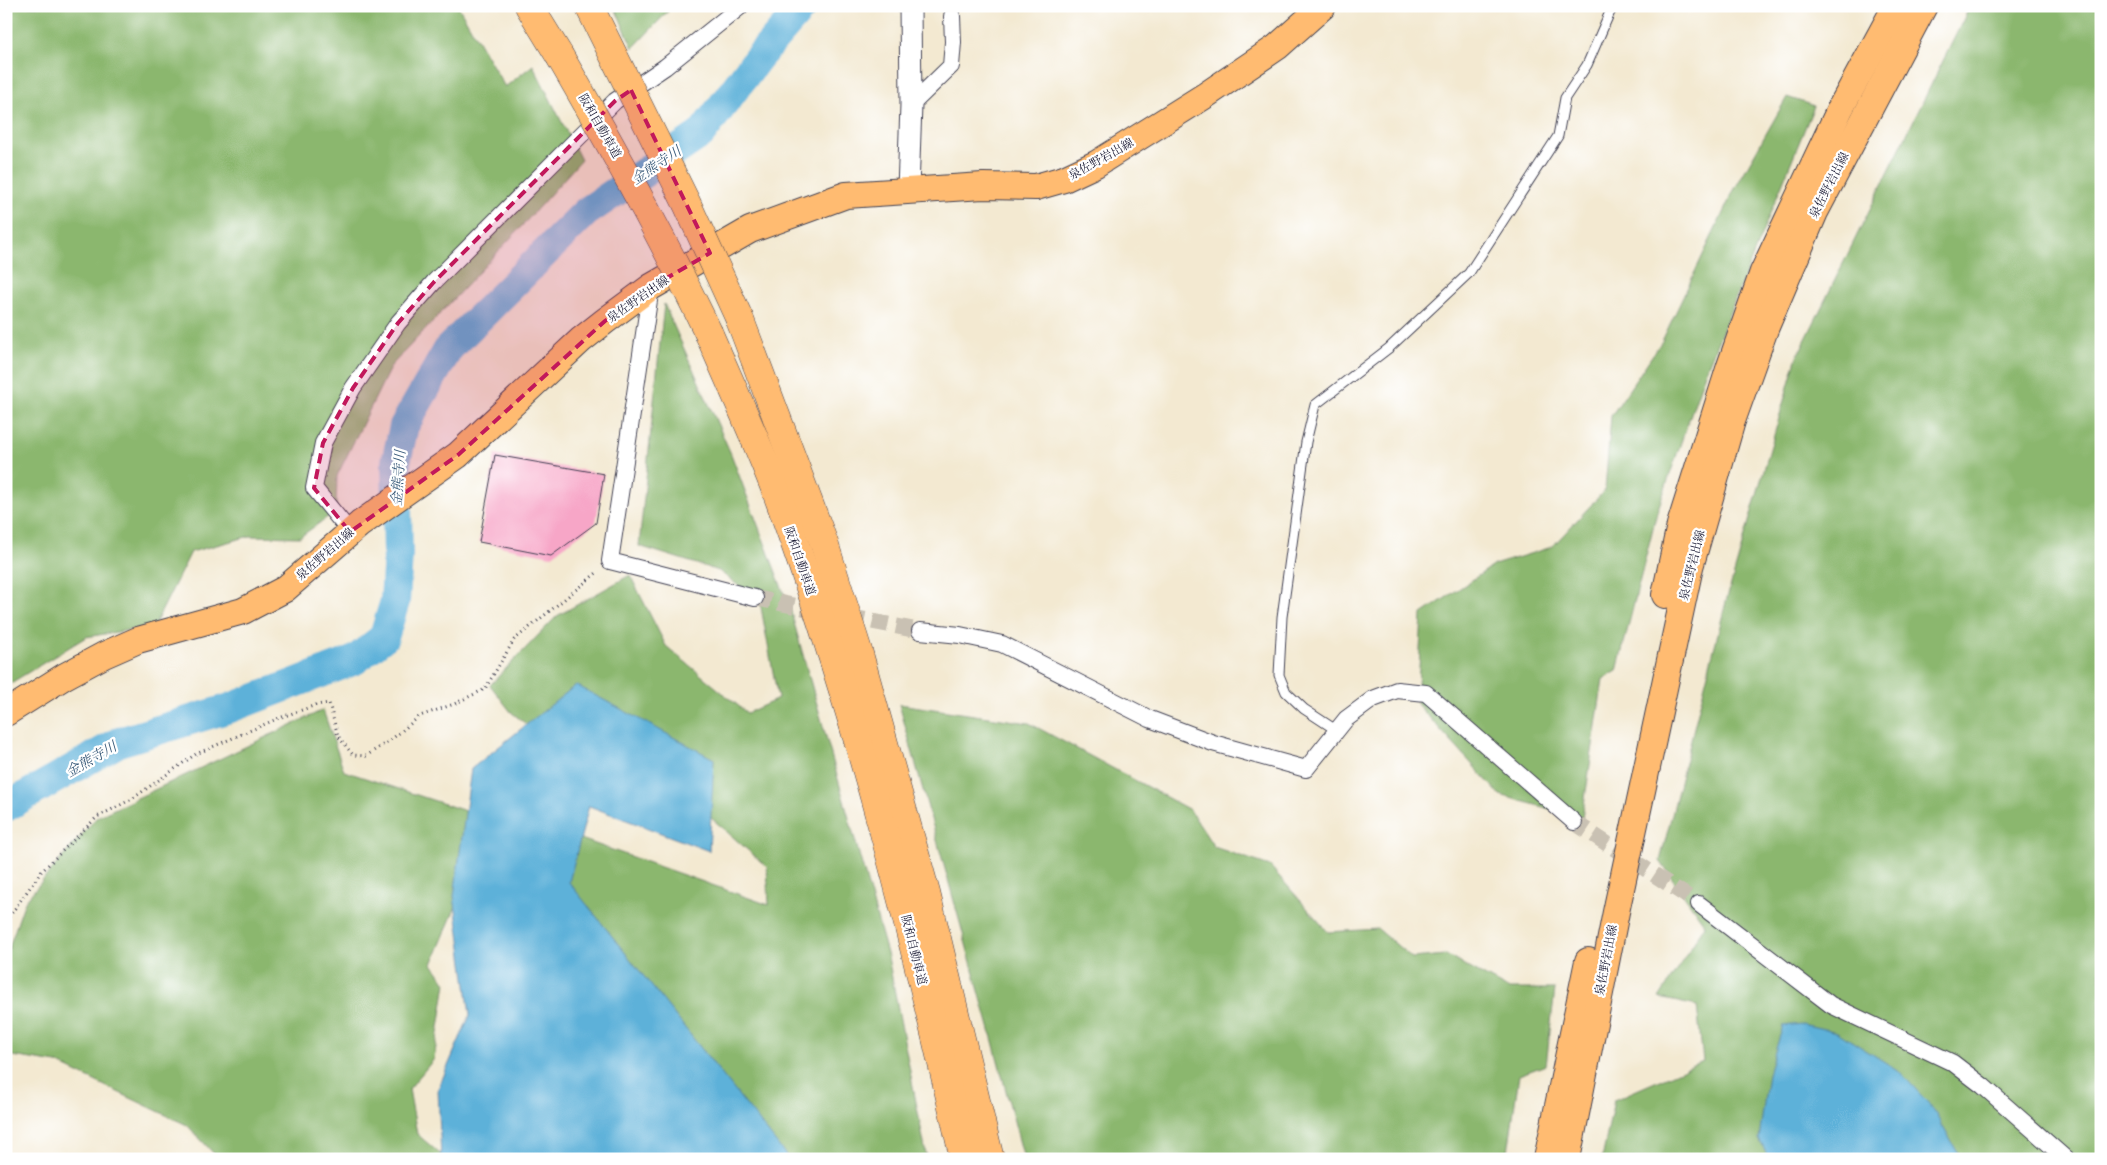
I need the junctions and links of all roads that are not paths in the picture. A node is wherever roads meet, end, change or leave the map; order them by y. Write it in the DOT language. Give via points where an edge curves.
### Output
graph roads {
  1 [pos="529,6"];
  2 [pos="589,6"];
  3 [pos="741,6"];
  4 [pos="910,6"];
  5 [pos="1323,6"];
  6 [pos="1615,6"];
  7 [pos="1896,6"];
  8 [pos="1924,6"];
  9 [pos="952,16"];
  10 [pos="911,105"];
  11 [pos="908,190"];
  12 [pos="651,287"];
  13 [pos="355,528"];
  14 [pos="755,598"];
  15 [pos="920,632"];
  16 [pos="6,713"];
  17 [pos="1336,730"];
  18 [pos="1574,822"];
  19 [pos="1700,904"];
  20 [pos="935,1036"];
  21 [pos="955,1159"];
  22 [pos="964,1159"];
  23 [pos="992,1159"];
  24 [pos="1547,1159"];
  25 [pos="1567,1159"];
  26 [pos="2066,1159"];
  1 -- 20 [label="highway, 阪和自動車道, bridge" via="615,151 665,244 743,410 779,500 836,667 872,789"];
  2 -- 23 [label="highway, 阪和自動車道, bridge" via="687,204 740,320 824,543 859,654 926,894"];
  3 -- 13 [label="street" via="665,66 614,101 434,282 398,323 353,388 323,443 314,488"];
  4 -- 10 [label="street"];
  5 -- 11 [label="main road, 泉佐野岩出線" via="1277,47 1206,95 1096,164 1064,179 1036,186"];
  6 -- 17 [label="lane" via="1587,65 1565,98 1558,136 1469,273 1389,348 1315,405 1306,442 1282,617 1279,675 1286,692 1304,709"];
  7 -- 24 [label="main road, 泉佐野岩出線" via="1840,109 1764,272 1730,366 1680,525"];
  8 -- 25 [label="main road, 泉佐野岩出線" via="1815,212 1765,329 1732,421 1685,587"];
  9 -- 10 [label="street" via="951,66"];
  10 -- 11 [label="street"];
  11 -- 12 [label="main road, 泉佐野岩出線" via="846,195 750,230"];
  12 -- 13 [label="main road, 泉佐野岩出線" via="581,340 458,455"];
  12 -- 14 [label="street" via="610,561"];
  13 -- 16 [label="main road, 泉佐野岩出線" via="285,588 261,603 138,640 65,676"];
  15 -- 17 [label="street" via="960,635 1002,644 1150,719 1213,743 1306,769"];
  17 -- 18 [label="street" via="1373,699 1397,690 1426,693"];
  19 -- 26 [label="street" via="1831,1006 1953,1063"];
  20 -- 21 [label="highway" via="939,1083"];
  20 -- 22 [label="highway, 阪和自動車道"];
}
